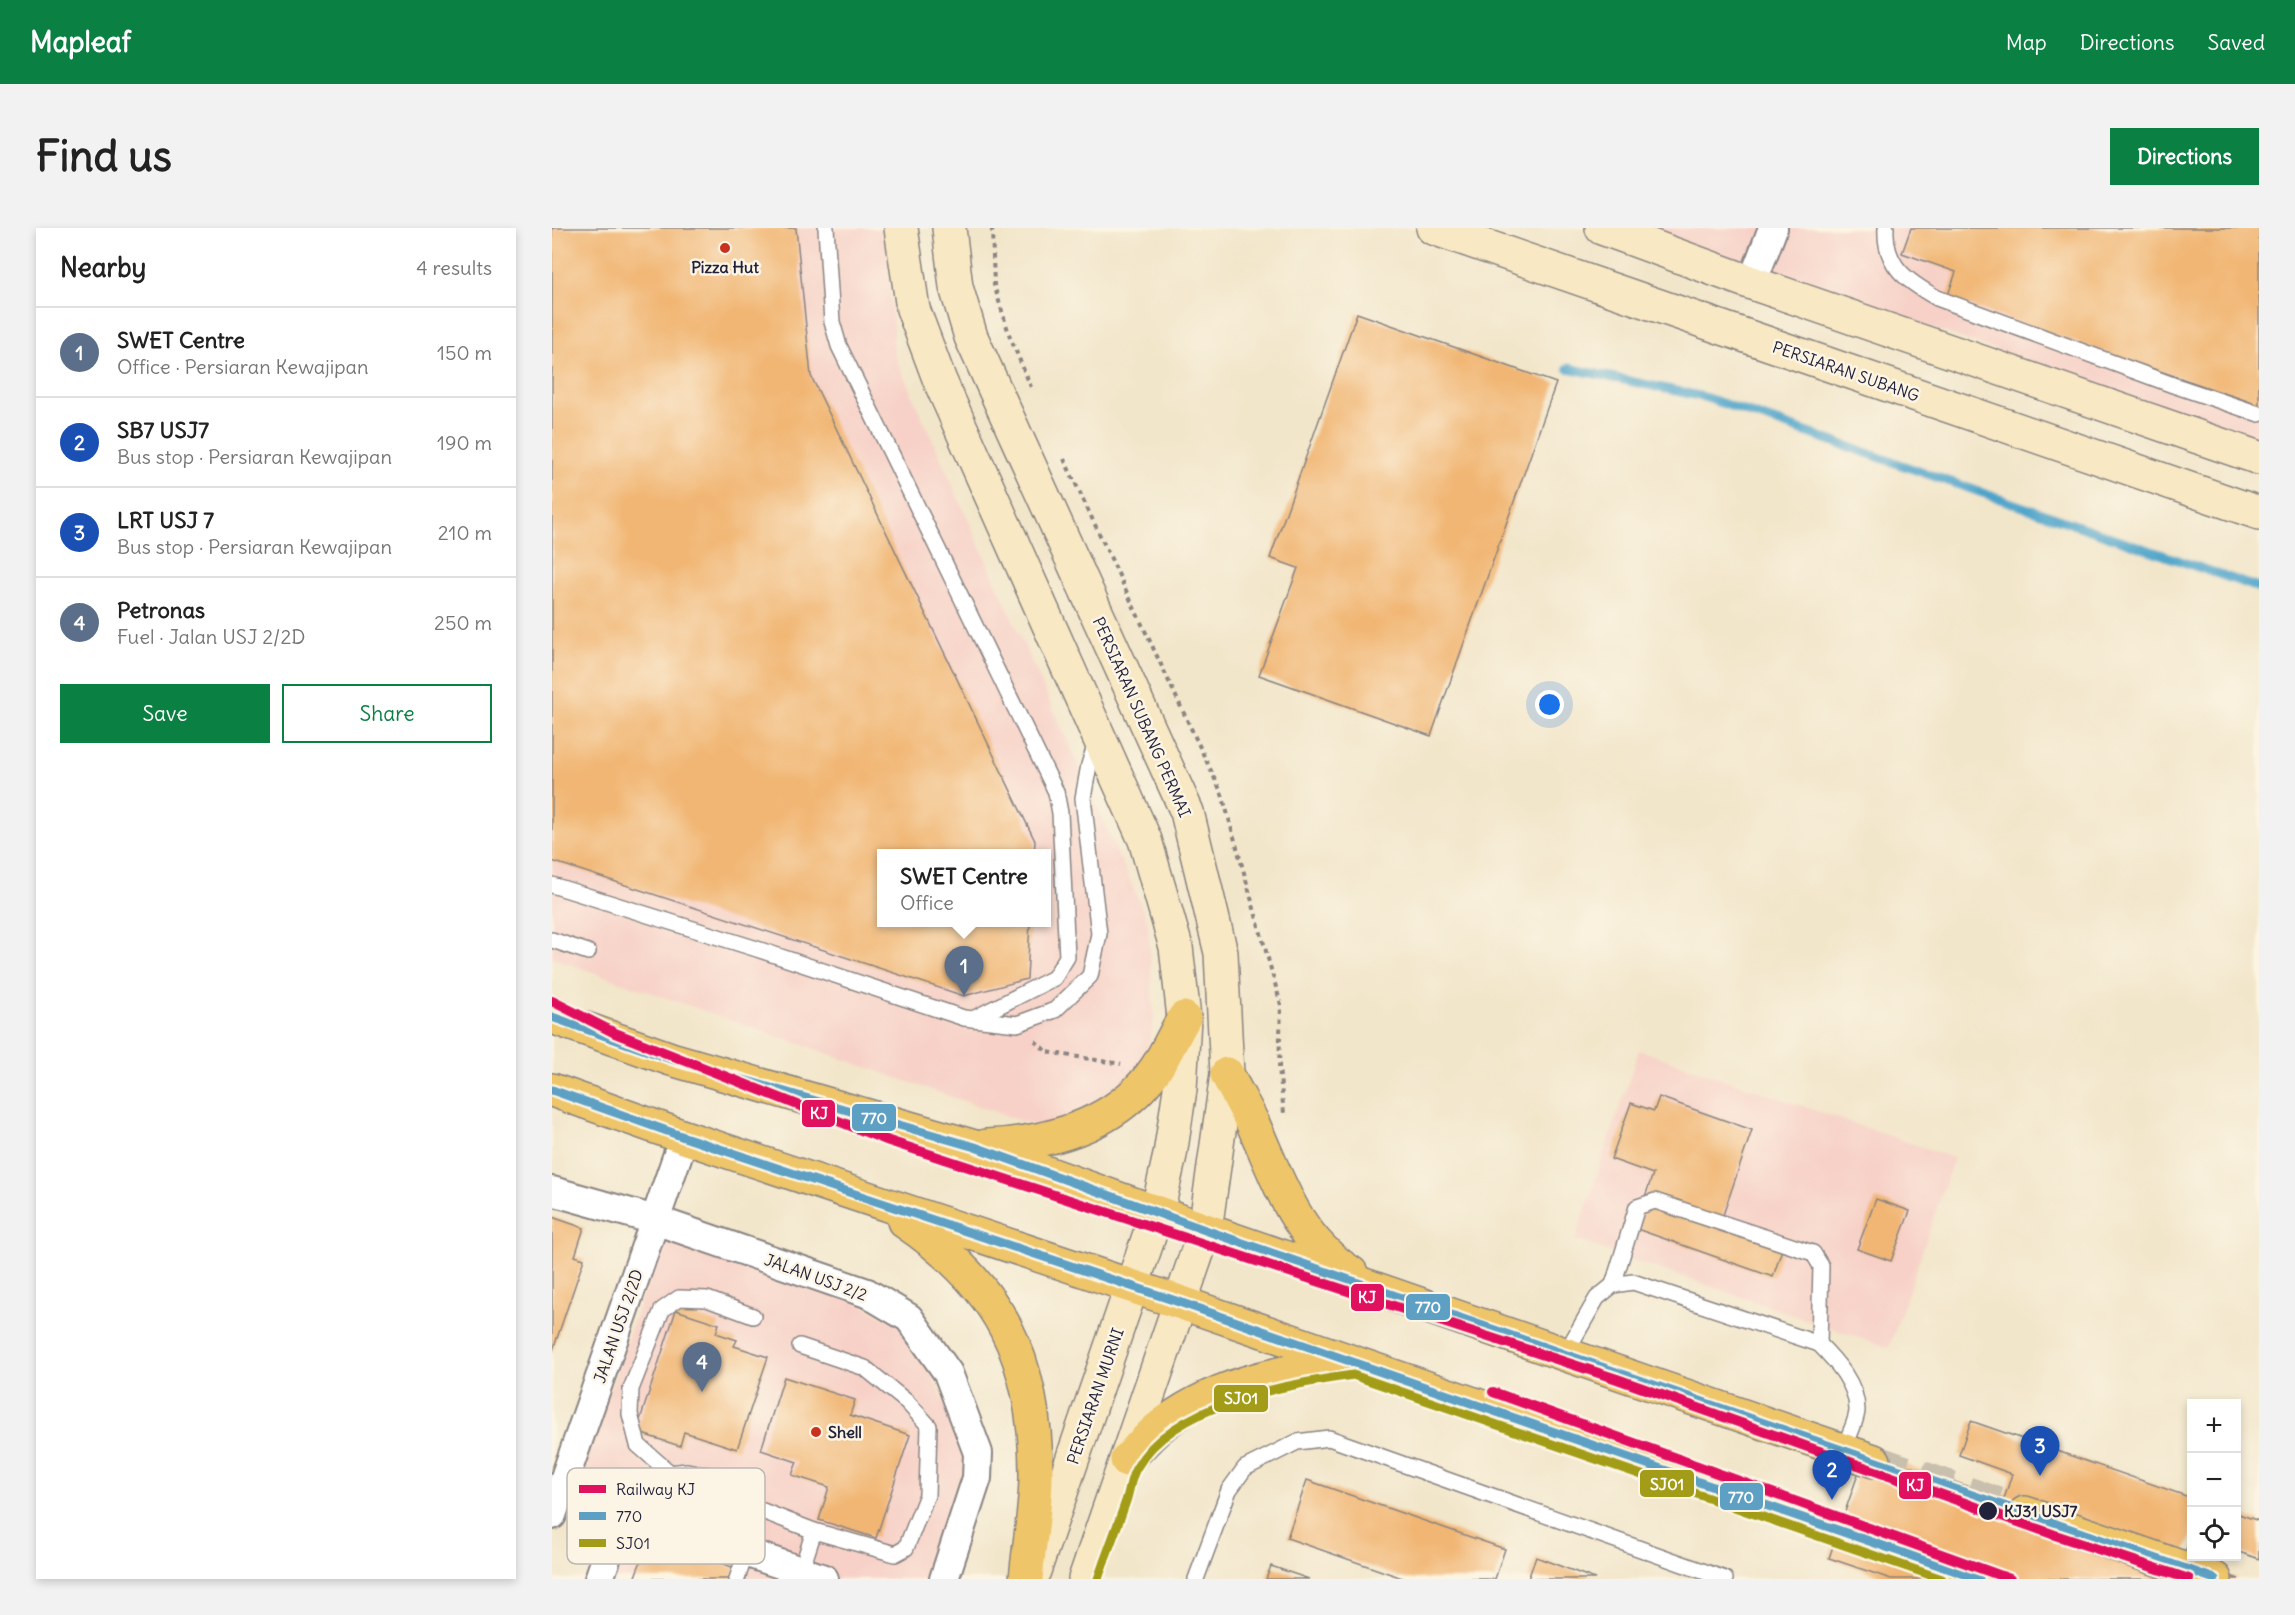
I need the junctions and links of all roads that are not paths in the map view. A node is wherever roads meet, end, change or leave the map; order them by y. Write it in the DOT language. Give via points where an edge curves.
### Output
graph roads {
  1 [pos="826,228"];
  2 [pos="901,228"];
  3 [pos="949,228"];
  4 [pos="1433,228"];
  5 [pos="1602,228"];
  6 [pos="1773,228"];
  7 [pos="1886,228"];
  8 [pos="1752,283"];
  9 [pos="2259,414"];
  10 [pos="2259,458"];
  11 [pos="2259,513"];
  12 [pos="1099,737"];
  13 [pos="552,885"];
  14 [pos="552,940"];
  15 [pos="588,952"];
  16 [pos="552,1017"];
  17 [pos="1184,1018"];
  18 [pos="973,1019"];
  19 [pos="1227,1074"];
  20 [pos="552,1090"];
  21 [pos="684,1137"];
  22 [pos="975,1147"];
  23 [pos="552,1191"];
  24 [pos="874,1201"];
  25 [pos="1157,1213"];
  26 [pos="655,1220"];
  27 [pos="1205,1230"];
  28 [pos="1613,1285"];
  29 [pos="1132,1288"];
  30 [pos="1376,1289"];
  31 [pos="1179,1302"];
  32 [pos="753,1316"];
  33 [pos="1819,1344"];
  34 [pos="800,1346"];
  35 [pos="1565,1354"];
  36 [pos="1354,1363"];
  37 [pos="1843,1450"];
  38 [pos="1127,1460"];
  39 [pos="1874,1461"];
  40 [pos="568,1468"];
  41 [pos="664,1468"];
  42 [pos="567,1472"];
  43 [pos="561,1489"];
  44 [pos="567,1491"];
  45 [pos="765,1512"];
  46 [pos="2025,1513"];
  47 [pos="552,1515"];
  48 [pos="814,1531"];
  49 [pos="765,1559"];
  50 [pos="604,1564"];
  51 [pos="742,1564"];
  52 [pos="812,1575"];
  53 [pos="599,1579"];
  54 [pos="737,1579"];
  55 [pos="944,1579"];
  56 [pos="1026,1579"];
  57 [pos="1031,1579"];
  58 [pos="1085,1579"];
  59 [pos="1196,1579"];
  60 [pos="1725,1579"];
  61 [pos="1979,1579"];
  62 [pos="2215,1579"];
  1 -- 18 [label="lane" via="832,321 839,346 1056,792 1060,813 1067,957 1063,967 1054,978"];
  2 -- 12 [label="main road" via="913,309 940,381"];
  3 -- 19 [label="main road, PERSIARAN SUBANG PERMAI" via="956,287 971,337 1187,812 1221,953"];
  4 -- 11 [label="main road, PERSIARAN SUBANG"];
  5 -- 8 [label="main road"];
  6 -- 8 [label="street"];
  7 -- 9 [label="lane" via="1891,262 1914,285 1936,298"];
  8 -- 10 [label="main road"];
  12 -- 17 [label="main road" via="1145,840 1176,947"];
  12 -- 18 [label="lane" via="1083,798 1099,934 1089,976 1055,1010 1017,1024"];
  13 -- 18 [label="lane"];
  14 -- 15 [label="lane"];
  16 -- 22 [label="main road" via="671,1059"];
  17 -- 22 [label="main road" via="1155,1071 1122,1107 1061,1135 1023,1144"];
  17 -- 25 [label="main road" via="1180,1089"];
  19 -- 27 [label="main road, PERSIARAN SUBANG PERMAI"];
  19 -- 30 [label="main road" via="1284,1196 1304,1229 1328,1259"];
  20 -- 21 [label="main road"];
  21 -- 24 [label="main road"];
  21 -- 26 [label="street, JALAN USJ 2/2D"];
  22 -- 25 [label="main road"];
  23 -- 26 [label="street, JALAN USJ 2/2"];
  24 -- 29 [label="main road"];
  24 -- 56 [label="main road" via="932,1240 968,1271 990,1298 1011,1336 1034,1424 1036,1477"];
  25 -- 27 [label="main road"];
  25 -- 29 [label="main road, PERSIARAN MURNI"];
  26 -- 40 [label="street, JALAN USJ 2/2D"];
  26 -- 55 [label="street, JALAN USJ 2/2" via="867,1293 909,1318 948,1372 978,1453 977,1478"];
  27 -- 30 [label="main road"];
  27 -- 31 [label="main road"];
  28 -- 33 [label="lane" via="1633,1282"];
  28 -- 33 [label="lane" via="1637,1207 1655,1201 1813,1253 1821,1266"];
  28 -- 35 [label="lane" via="1597,1298"];
  29 -- 31 [label="main road"];
  29 -- 57 [label="main road, PERSIARAN MURNI"];
  30 -- 35 [label="main road"];
  31 -- 36 [label="main road"];
  31 -- 38 [label="main road"];
  32 -- 41 [label="lane" via="706,1299 679,1298 662,1310 631,1389 630,1414 638,1445"];
  33 -- 37 [label="lane" via="1848,1381 1857,1410"];
  34 -- 48 [label="lane" via="865,1368 907,1402 929,1426 927,1495 906,1548 895,1554"];
  35 -- 37 [label="main road"];
  36 -- 38 [label="main road" via="1299,1369 1229,1388 1156,1430"];
  36 -- 61 [label="main road"];
  37 -- 39 [label="main road"];
  38 -- 58 [label="main road"];
  42 -- 43 [label="street, JALAN USJ 2/2D"];
  43 -- 44 [label="street"];
  43 -- 47 [label="street, JALAN USJ 2/2D"];
  45 -- 48 [label="lane"];
  46 -- 62 [label="main road"];
  48 -- 52 [label="lane"];
  49 -- 52 [label="street"];
  50 -- 53 [label="street"];
  51 -- 54 [label="lane"];
  59 -- 60 [label="lane" via="1229,1490 1245,1468 1297,1442 1329,1438"];
}
